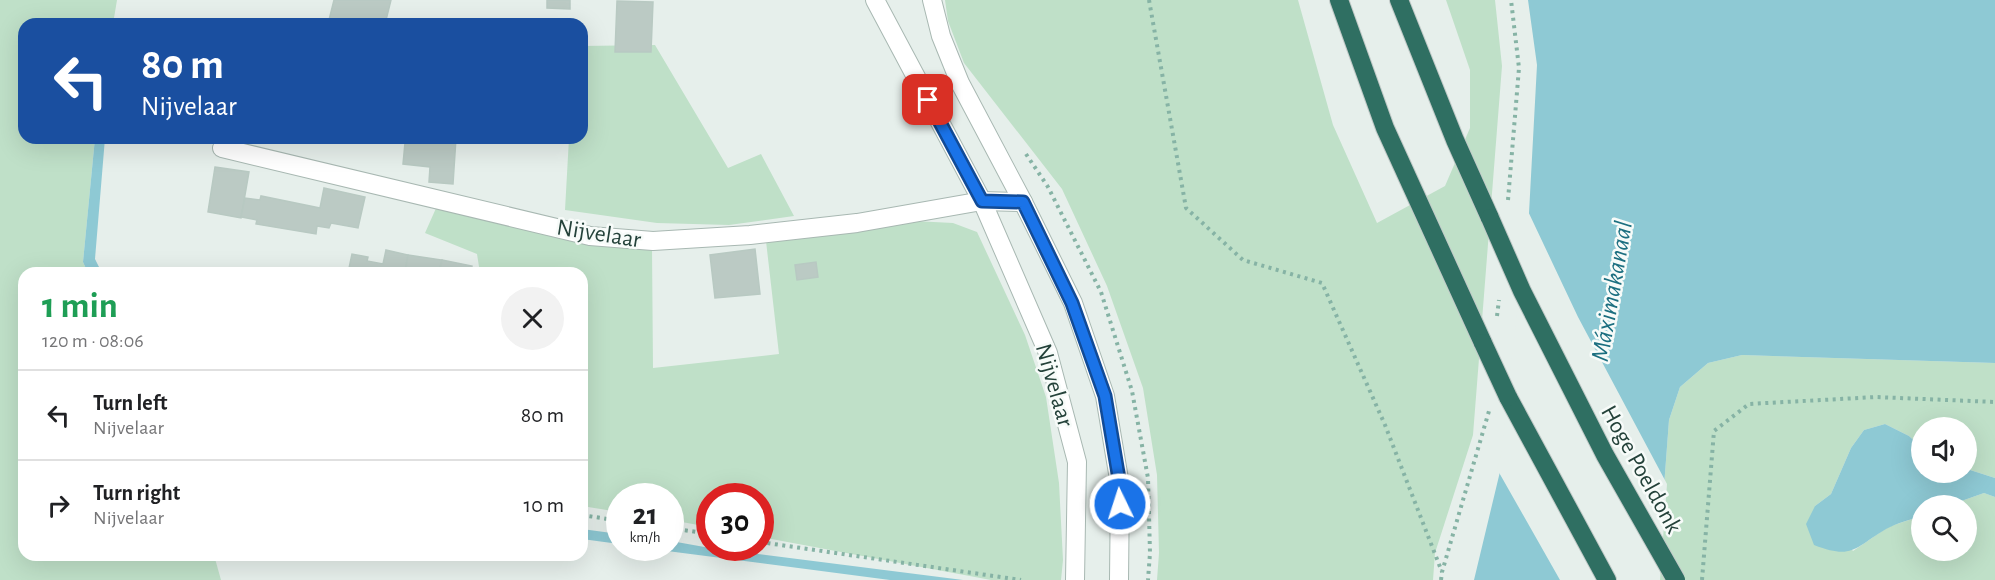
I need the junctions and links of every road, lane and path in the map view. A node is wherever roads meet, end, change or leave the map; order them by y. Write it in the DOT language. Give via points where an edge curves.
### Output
graph roads {
  1 [pos="874,0"];
  2 [pos="932,0"];
  3 [pos="1149,0"];
  4 [pos="1339,0"];
  5 [pos="1399,0"];
  6 [pos="222,148"];
  7 [pos="982,201"];
  8 [pos="1023,202"];
  9 [pos="1995,402"];
  10 [pos="588,516"];
  11 [pos="606,519"];
  12 [pos="774,544"];
  13 [pos="1021,580"];
  14 [pos="1075,580"];
  15 [pos="1119,580"];
  16 [pos="1441,580"];
  17 [pos="1607,580"];
  18 [pos="1676,580"];
  19 [pos="1702,580"];
  1 -- 7 [label="street, Nijvelaar"];
  2 -- 8 [label="street, Nijvelaar" via="941,36 960,82"];
  3 -- 16 [label="path" via="1186,208 1243,260 1322,284 1385,424 1442,572"];
  4 -- 17 [label="highway, bridge" via="1384,128 1483,343"];
  5 -- 18 [label="highway, Hoge Poeldonk, bridge" via="1522,291 1605,455"];
  6 -- 7 [label="street, Nijvelaar" via="590,236 653,241 857,223"];
  7 -- 8 [label="street, Nijvelaar"];
  7 -- 14 [label="street, Nijvelaar" via="1048,352 1077,462"];
  8 -- 15 [label="street, Nijvelaar" via="1072,303 1105,396 1120,485"];
  9 -- 19 [label="path" via="1876,397 1749,404 1714,431"];
  10 -- 11 [label="path"];
  12 -- 13 [label="path"];
}
